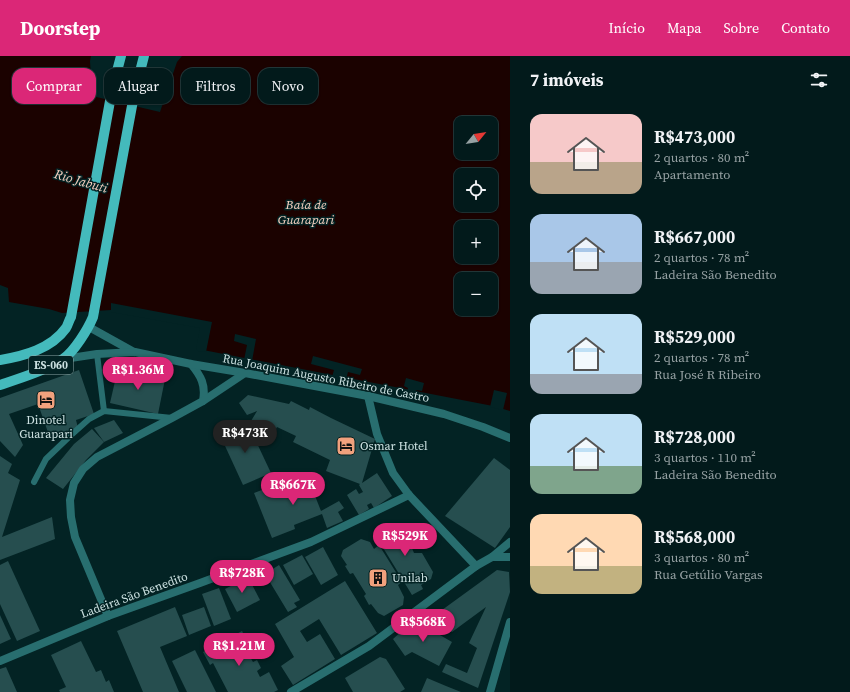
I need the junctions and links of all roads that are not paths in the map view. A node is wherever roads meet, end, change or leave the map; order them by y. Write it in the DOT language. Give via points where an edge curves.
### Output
graph roads {
  1 [pos="121,56"];
  2 [pos="144,56"];
  3 [pos="89,327"];
  4 [pos="135,352"];
  5 [pos="97,354"];
  6 [pos="64,358"];
  7 [pos="0,360"];
  8 [pos="191,364"];
  9 [pos="245,372"];
  10 [pos="0,385"];
  11 [pos="368,396"];
  12 [pos="203,401"];
  13 [pos="104,411"];
  14 [pos="172,418"];
  15 [pos="510,438"];
  16 [pos="34,482"];
  17 [pos="409,495"];
  18 [pos="510,542"];
  19 [pos="492,557"];
  20 [pos="510,557"];
  21 [pos="476,566"];
  22 [pos="108,616"];
  23 [pos="510,622"];
  24 [pos="0,662"];
  25 [pos="291,692"];
  26 [pos="490,692"];
  1 -- 7 [label="main road, ES-060" via="112,90 71,317 66,328 42,348 18,357"];
  2 -- 3 [label="main road, ES-060" via="134,95 93,317"];
  3 -- 4 [label="street, Rua Joaquim Augusto Ribeiro de Castro"];
  3 -- 6 [label="main road, ES-060"];
  4 -- 5 [label="street, Rua Joaquim Augusto Ribeiro de Castro"];
  4 -- 8 [label="street, Rua Joaquim Augusto Ribeiro de Castro"];
  5 -- 6 [label="street, Rua Joaquim Augusto Ribeiro de Castro"];
  5 -- 13 [label="lane"];
  6 -- 10 [label="main road, ES-060" via="40,371"];
  8 -- 9 [label="street, Rua Joaquim Augusto Ribeiro de Castro"];
  8 -- 12 [label="street" via="204,386"];
  9 -- 11 [label="street, Rua Joaquim Augusto Ribeiro de Castro"];
  9 -- 12 [label="street"];
  11 -- 15 [label="street, Rua Joaquim Augusto Ribeiro de Castro" via="444,414"];
  11 -- 17 [label="street" via="377,434 393,473"];
  12 -- 14 [label="street"];
  13 -- 14 [label="lane"];
  13 -- 16 [label="lane" via="89,419 46,459"];
  14 -- 22 [label="street" via="97,457 83,469 74,483 70,500 75,537"];
  17 -- 21 [label="street"];
  17 -- 22 [label="street, Ladeira São Benedito" via="310,542"];
  18 -- 19 [label="street"];
  19 -- 20 [label="street"];
  19 -- 21 [label="street"];
  21 -- 25 [label="street" via="369,646"];
  22 -- 24 [label="street, Ladeira São Benedito"];
  23 -- 26 [label="street"];
}
